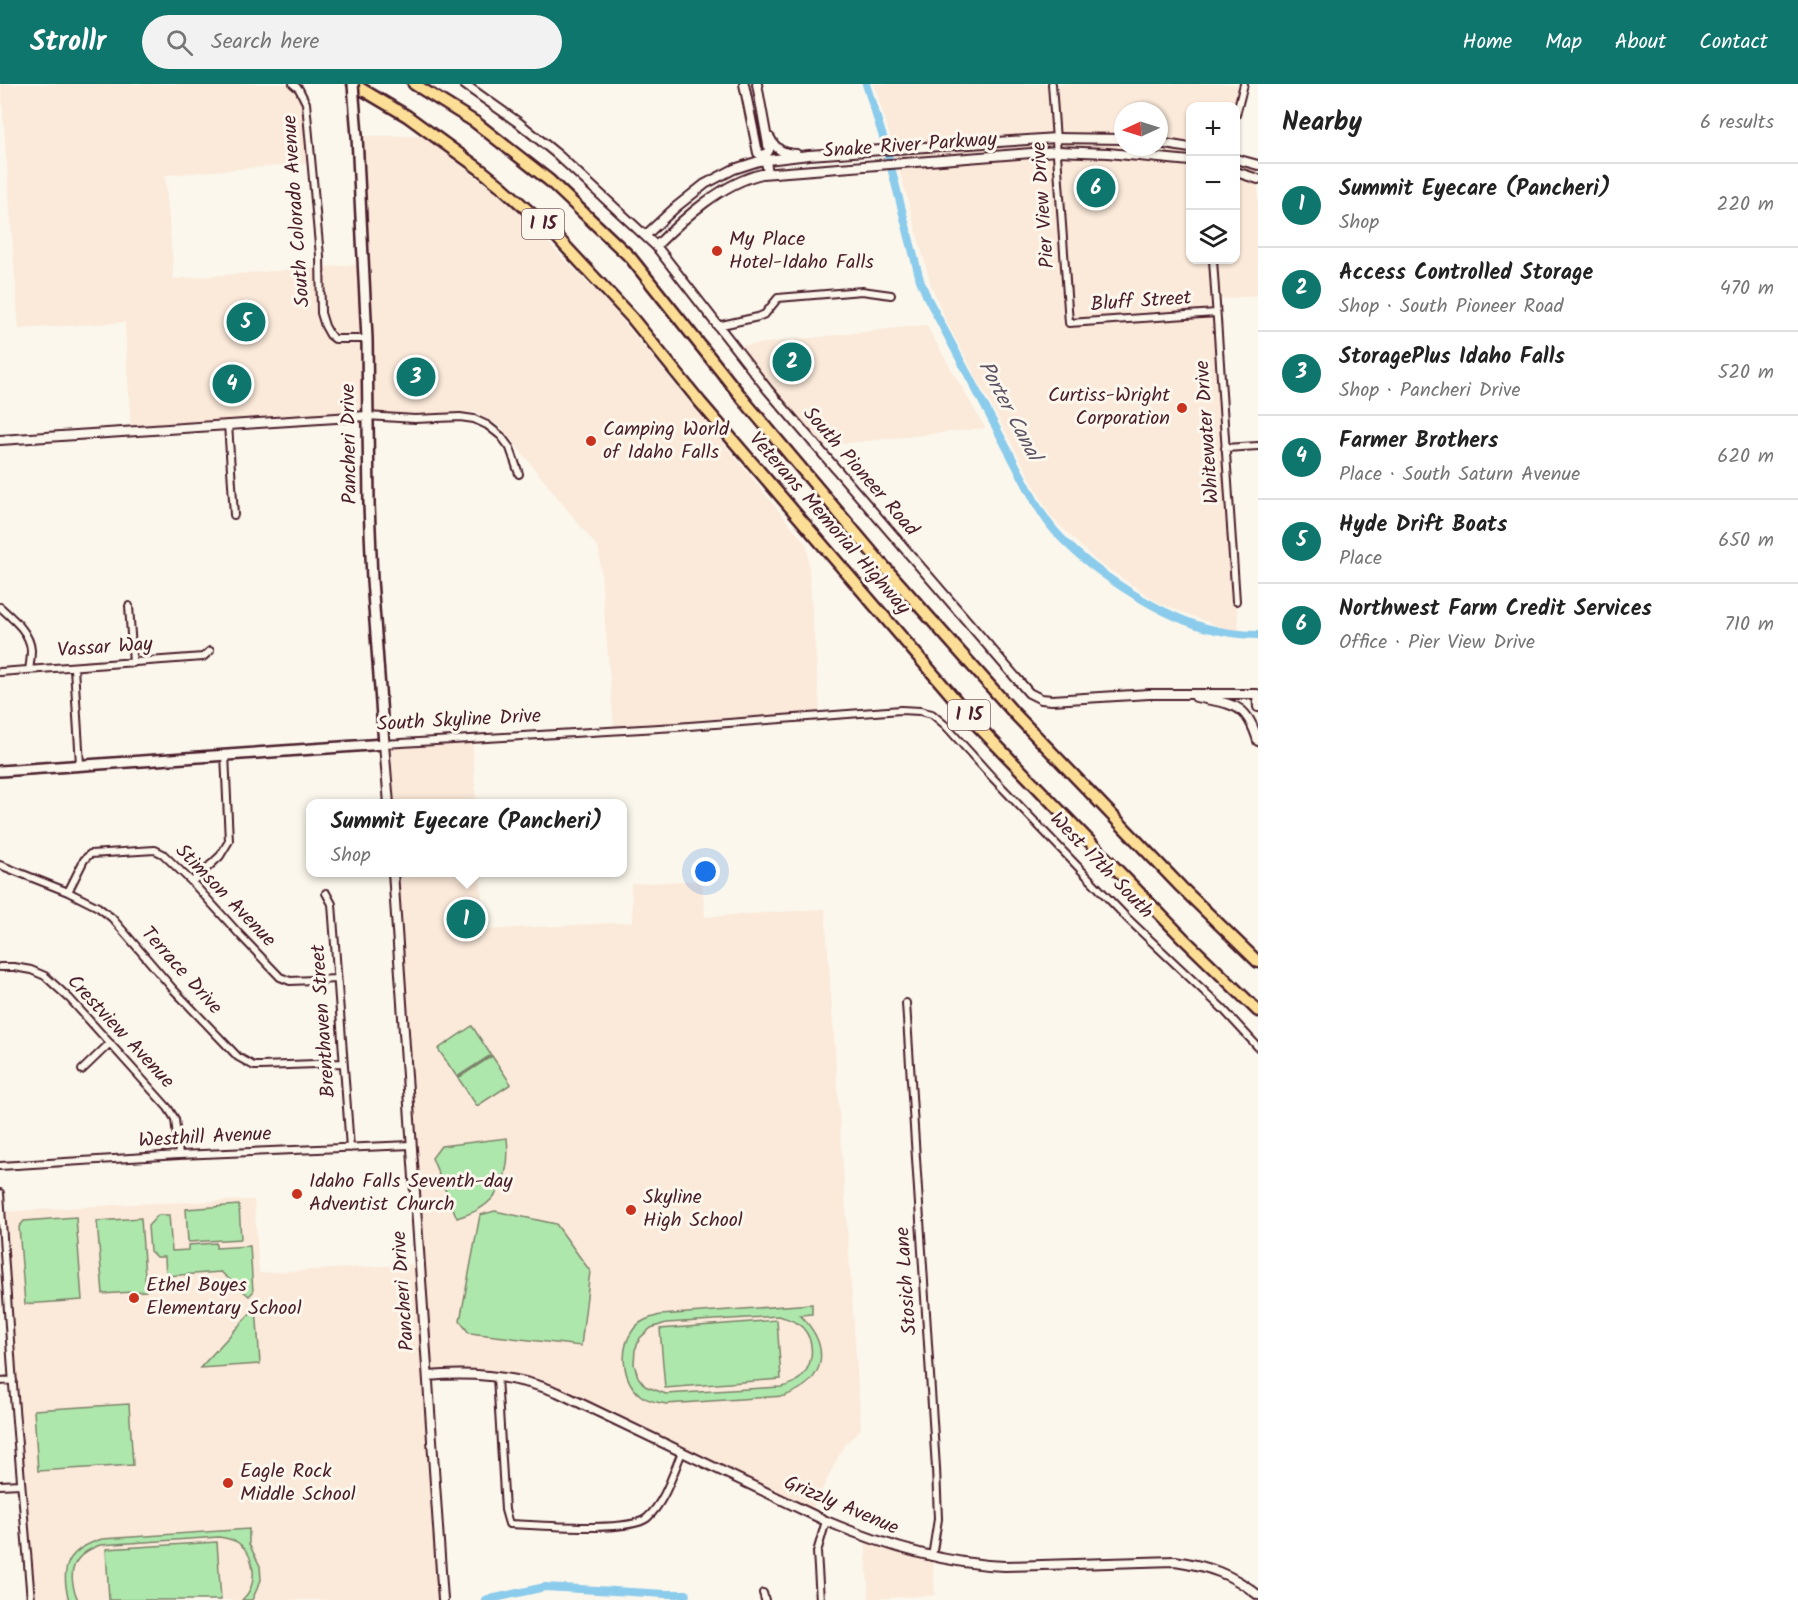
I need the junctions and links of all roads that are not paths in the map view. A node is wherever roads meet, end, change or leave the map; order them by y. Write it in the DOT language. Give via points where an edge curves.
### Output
graph roads {
  1 [pos="293,84"];
  2 [pos="353,84"];
  3 [pos="414,84"];
  4 [pos="464,84"];
  5 [pos="744,84"];
  6 [pos="757,84"];
  7 [pos="1052,84"];
  8 [pos="1244,84"];
  9 [pos="1240,102"];
  10 [pos="764,123"];
  11 [pos="1056,138"];
  12 [pos="1114,139"];
  13 [pos="1168,144"];
  14 [pos="1186,147"];
  15 [pos="1057,152"];
  16 [pos="809,156"];
  17 [pos="765,158"];
  18 [pos="1240,160"];
  19 [pos="1186,161"];
  20 [pos="1258,165"];
  21 [pos="768,173"];
  22 [pos="1240,173"];
  23 [pos="1258,179"];
  24 [pos="646,236"];
  25 [pos="656,246"];
  26 [pos="1213,264"];
  27 [pos="891,295"];
  28 [pos="1216,313"];
  29 [pos="1069,323"];
  30 [pos="717,326"];
  31 [pos="366,339"];
  32 [pos="367,416"];
  33 [pos="228,424"];
  34 [pos="0,441"];
  35 [pos="1258,446"];
  36 [pos="1226,448"];
  37 [pos="519,474"];
  38 [pos="234,515"];
  39 [pos="1236,601"];
  40 [pos="129,606"];
  41 [pos="0,607"];
  42 [pos="210,651"];
  43 [pos="133,663"];
  44 [pos="74,668"];
  45 [pos="30,670"];
  46 [pos="0,672"];
  47 [pos="1183,694"];
  48 [pos="1258,707"];
  49 [pos="920,711"];
  50 [pos="1258,741"];
  51 [pos="384,744"];
  52 [pos="225,754"];
  53 [pos="80,764"];
  54 [pos="0,771"];
  55 [pos="388,799"];
  56 [pos="0,866"];
  57 [pos="393,877"];
  58 [pos="192,882"];
  59 [pos="68,892"];
  60 [pos="326,893"];
  61 [pos="1258,962"];
  62 [pos="0,967"];
  63 [pos="337,979"];
  64 [pos="906,1003"];
  65 [pos="1258,1011"];
  66 [pos="110,1043"];
  67 [pos="1258,1047"];
  68 [pos="343,1063"];
  69 [pos="82,1070"];
  70 [pos="411,1144"];
  71 [pos="350,1148"];
  72 [pos="179,1155"];
  73 [pos="0,1167"];
  74 [pos="0,1193"];
  75 [pos="428,1376"];
  76 [pos="497,1377"];
  77 [pos="13,1380"];
  78 [pos="0,1381"];
  79 [pos="682,1452"];
  80 [pos="21,1484"];
  81 [pos="0,1485"];
  82 [pos="826,1521"];
  83 [pos="932,1557"];
  84 [pos="1258,1595"];
  85 [pos="31,1600"];
  86 [pos="443,1600"];
  87 [pos="820,1600"];
  1 -- 31 [label="street, South Colorado Avenue" via="306,104 320,256 321,313 335,339"];
  2 -- 31 [label="main road, Pancheri Drive, bridge"];
  2 -- 65 [label="highway, Veterans Memorial Highway / I 15" via="407,116 481,170 554,234 632,318 977,725"];
  3 -- 61 [label="highway, Veterans Memorial Highway / I 15" via="475,122 550,182 630,257 747,405 1015,714"];
  4 -- 24 [label="street, South Pioneer Road" via="558,155"];
  5 -- 17 [label="street" via="758,153"];
  6 -- 10 [label="street"];
  7 -- 11 [label="street, Pier View Drive"];
  8 -- 9 [label="street"];
  10 -- 16 [label="street" via="778,150"];
  10 -- 17 [label="street" via="769,150"];
  11 -- 12 [label="street, Snake River Parkway"];
  11 -- 15 [label="street, Pier View Drive"];
  11 -- 16 [label="street, Snake River Parkway"];
  13 -- 14 [label="street"];
  15 -- 19 [label="street, Snake River Parkway"];
  15 -- 21 [label="street, Snake River Parkway"];
  15 -- 29 [label="street, Pier View Drive"];
  16 -- 17 [label="street, Snake River Parkway"];
  17 -- 21 [label="street"];
  17 -- 24 [label="street, Snake River Parkway" via="705,184"];
  18 -- 20 [label="street"];
  21 -- 25 [label="street, Snake River Parkway" via="723,189"];
  22 -- 23 [label="street"];
  24 -- 25 [label="street, South Pioneer Road"];
  25 -- 30 [label="street, South Pioneer Road"];
  26 -- 28 [label="street, Whitewater Drive"];
  27 -- 30 [label="street" via="862,291 778,298 765,314"];
  28 -- 29 [label="street, Bluff Street"];
  28 -- 36 [label="street, Whitewater Drive"];
  30 -- 47 [label="street, South Pioneer Road" via="1029,693 1052,700"];
  31 -- 32 [label="main road, Pancheri Drive"];
  32 -- 33 [label="street"];
  32 -- 37 [label="street" via="474,419 501,436"];
  32 -- 51 [label="main road, Pancheri Drive" via="372,580"];
  33 -- 34 [label="street"];
  33 -- 38 [label="street"];
  35 -- 36 [label="street"];
  36 -- 39 [label="street, Whitewater Drive"];
  40 -- 43 [label="street"];
  41 -- 45 [label="street" via="29,641"];
  42 -- 43 [label="street, Vassar Way" via="203,657"];
  43 -- 44 [label="street, Vassar Way"];
  44 -- 45 [label="street, Vassar Way"];
  44 -- 53 [label="street"];
  45 -- 46 [label="street, Vassar Way"];
  47 -- 48 [label="street, South Pioneer Road" via="1257,694"];
  47 -- 50 [label="street" via="1239,708 1249,718"];
  49 -- 51 [label="street, South Skyline Drive"];
  49 -- 67 [label="street, West 17th South" via="945,724 1128,919"];
  51 -- 52 [label="main road, South Skyline Drive"];
  51 -- 55 [label="street, Pancheri Drive"];
  52 -- 53 [label="main road, South Skyline Drive"];
  52 -- 58 [label="street" via="229,841 220,856"];
  53 -- 54 [label="main road, South Skyline Drive"];
  56 -- 59 [label="street, Terrace Drive"];
  57 -- 70 [label="street, Pancheri Drive"];
  58 -- 59 [label="street, Stimson Avenue" via="155,850 90,855"];
  58 -- 63 [label="street, Stimson Avenue" via="280,977 290,981"];
  59 -- 68 [label="street, Terrace Drive" via="112,918 238,1057 255,1066"];
  60 -- 63 [label="street, Brenthaven Street" via="332,904"];
  62 -- 66 [label="street, Crestview Avenue" via="31,970 45,976"];
  63 -- 68 [label="street, Brenthaven Street"];
  64 -- 83 [label="street, Stosich Lane" via="936,1468 938,1519"];
  66 -- 69 [label="street"];
  66 -- 72 [label="street, Crestview Avenue" via="175,1119"];
  68 -- 71 [label="street, Brenthaven Street"];
  70 -- 71 [label="street, Westhill Avenue"];
  70 -- 75 [label="street, Pancheri Drive"];
  71 -- 72 [label="street, Westhill Avenue"];
  72 -- 73 [label="street, Westhill Avenue"];
  74 -- 77 [label="street"];
  75 -- 76 [label="street, Grizzly Avenue"];
  75 -- 86 [label="street, Pancheri Drive"];
  76 -- 79 [label="street, Grizzly Avenue" via="540,1385"];
  76 -- 79 [label="street" via="509,1524 638,1523 656,1508"];
  77 -- 78 [label="street"];
  77 -- 80 [label="street"];
  79 -- 82 [label="street, Grizzly Avenue"];
  80 -- 81 [label="street"];
  80 -- 85 [label="street"];
  82 -- 83 [label="street, Grizzly Avenue"];
  82 -- 87 [label="street" via="817,1552"];
  83 -- 84 [label="street, Grizzly Avenue" via="1005,1566 1175,1561 1223,1572"];
}
